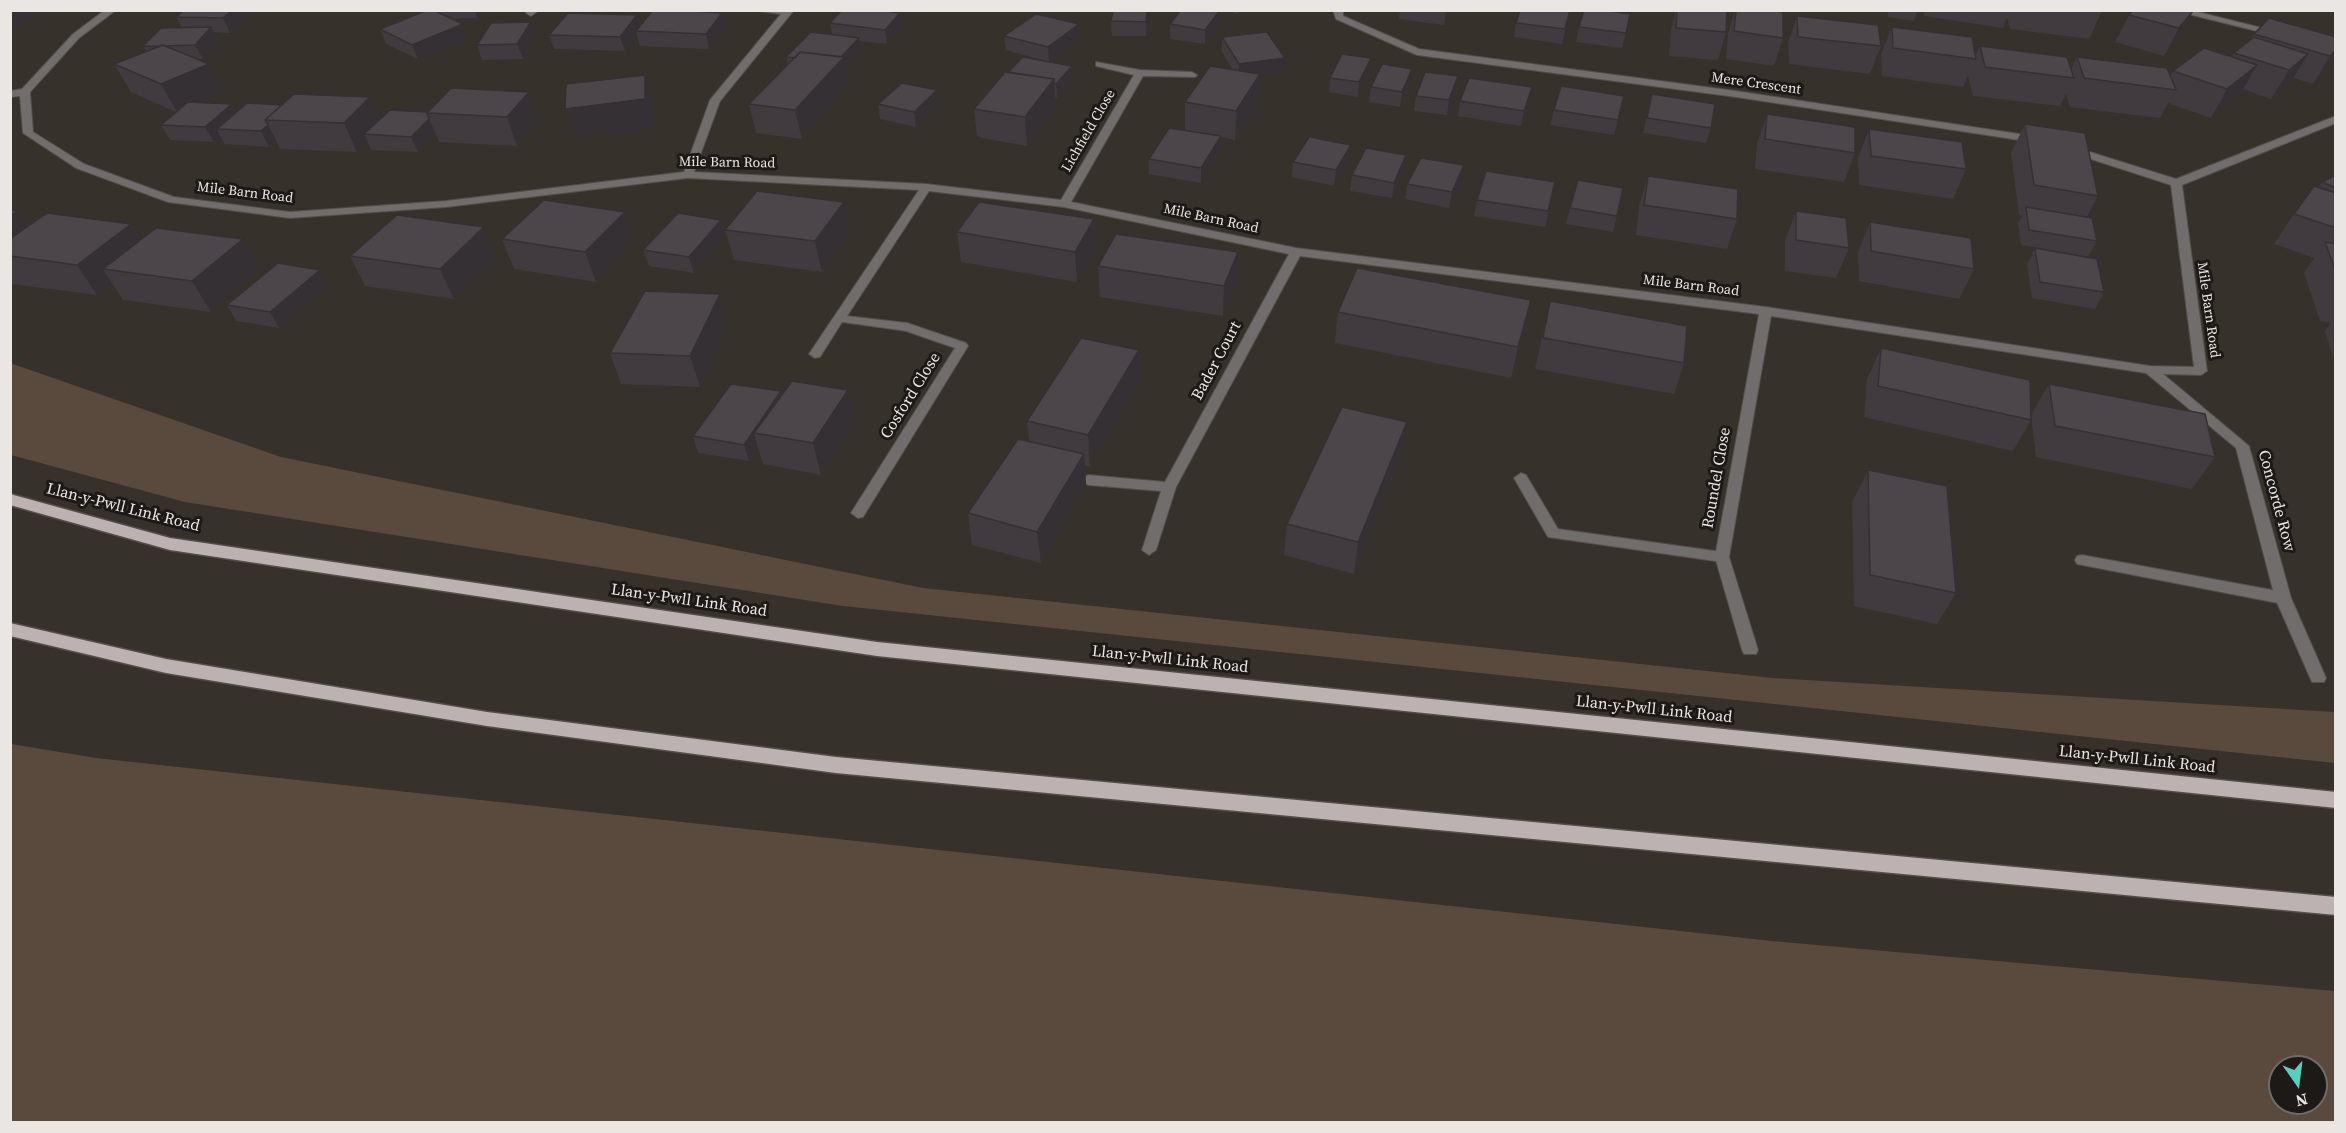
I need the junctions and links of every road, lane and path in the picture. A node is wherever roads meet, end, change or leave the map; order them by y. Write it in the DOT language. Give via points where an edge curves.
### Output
graph roads {
  1 [pos="112,10"];
  2 [pos="754,10"];
  3 [pos="1338,10"];
  4 [pos="2175,10"];
  5 [pos="788,11"];
  6 [pos="2292,36"];
  7 [pos="1099,64"];
  8 [pos="1140,73"];
  9 [pos="1192,75"];
  10 [pos="25,92"];
  11 [pos="10,94"];
  12 [pos="2336,119"];
  13 [pos="688,175"];
  14 [pos="2176,183"];
  15 [pos="926,187"];
  16 [pos="1064,204"];
  17 [pos="1296,252"];
  18 [pos="1766,311"];
  19 [pos="837,318"];
  20 [pos="815,354"];
  21 [pos="2150,370"];
  22 [pos="1521,478"];
  23 [pos="1088,480"];
  24 [pos="1169,487"];
  25 [pos="10,499"];
  26 [pos="858,513"];
  27 [pos="1149,550"];
  28 [pos="1722,557"];
  29 [pos="2082,560"];
  30 [pos="2283,598"];
  31 [pos="10,629"];
  32 [pos="1750,650"];
  33 [pos="2318,678"];
  34 [pos="2336,801"];
  35 [pos="2336,906"];
  1 -- 10 [label="street" via="76,36"];
  2 -- 5 [label="street"];
  3 -- 14 [label="street, Mere Crescent" via="1339,17 1417,52 1736,94 2053,143"];
  4 -- 6 [label="street"];
  5 -- 13 [label="street" via="715,100"];
  7 -- 8 [label="street, Lichfield Close"];
  8 -- 9 [label="street, Lichfield Close"];
  8 -- 16 [label="street, Lichfield Close"];
  10 -- 11 [label="street"];
  10 -- 13 [label="street, Mile Barn Road" via="28,133 80,166 172,200 290,215 446,204"];
  12 -- 14 [label="street"];
  13 -- 15 [label="street, Mile Barn Road"];
  14 -- 21 [label="street, Mile Barn Road" via="2201,370"];
  15 -- 16 [label="street, Mile Barn Road"];
  15 -- 19 [label="street"];
  16 -- 17 [label="street, Mile Barn Road"];
  17 -- 18 [label="street, Mile Barn Road"];
  17 -- 24 [label="street, Bader Court"];
  18 -- 21 [label="street, Mile Barn Road"];
  18 -- 28 [label="street, Roundel Close"];
  19 -- 20 [label="street"];
  19 -- 26 [label="street, Cosford Close" via="907,327 962,346"];
  21 -- 30 [label="street, Concorde Row" via="2242,446"];
  22 -- 28 [label="street" via="1553,533"];
  23 -- 24 [label="street"];
  24 -- 27 [label="street, Bader Court"];
  25 -- 34 [label="highway, Llan-y-Pwll Link Road" via="170,544 878,649"];
  28 -- 32 [label="street, Roundel Close"];
  29 -- 30 [label="street"];
  30 -- 33 [label="street, Concorde Row"];
  31 -- 35 [label="highway" via="165,666 464,716 836,765"];
}
